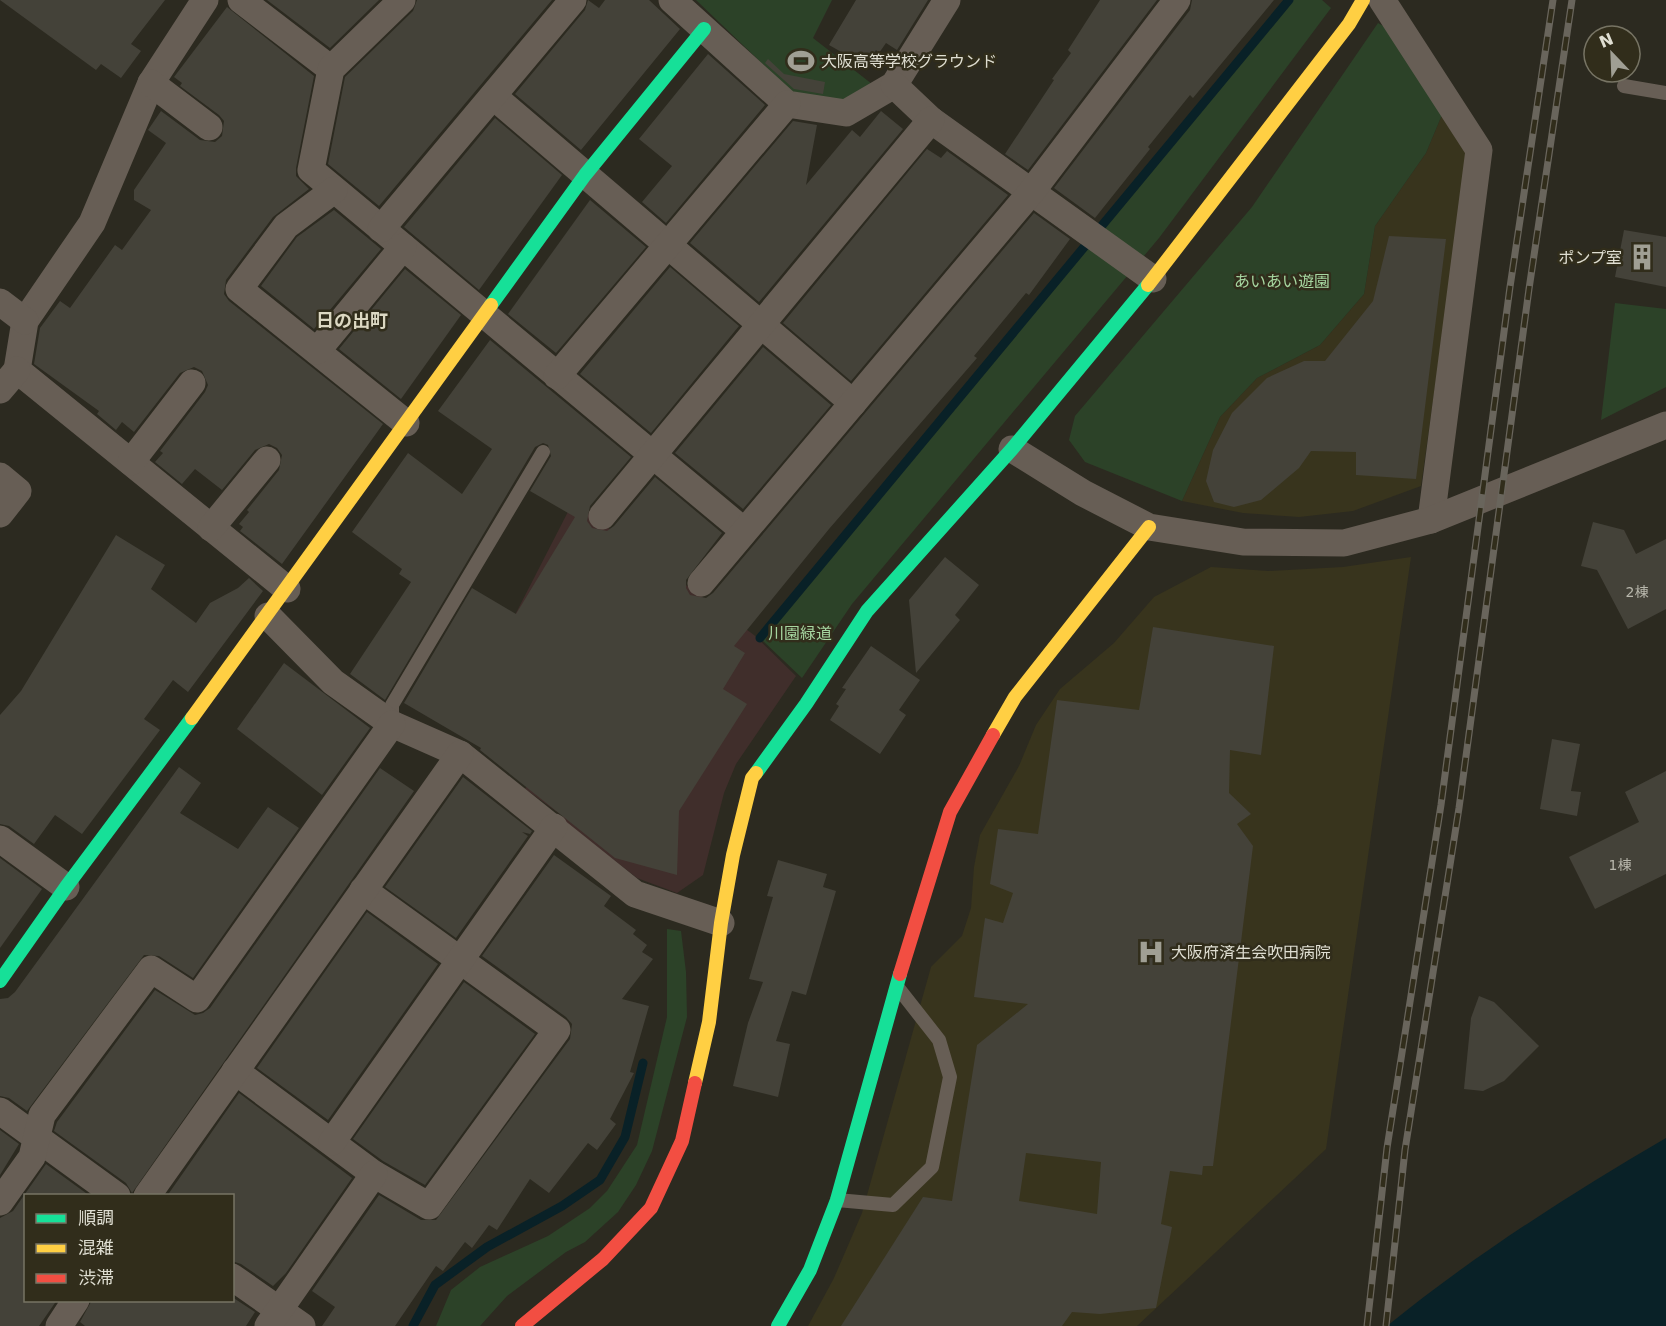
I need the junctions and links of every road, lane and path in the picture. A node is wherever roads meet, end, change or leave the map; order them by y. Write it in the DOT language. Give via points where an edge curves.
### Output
graph roads {
  1 [pos="241,0"];
  2 [pos="402,0"];
  3 [pos="573,0"];
  4 [pos="672,0"];
  5 [pos="947,0"];
  6 [pos="1177,0"];
  7 [pos="1362,0"];
  8 [pos="1383,0"];
  9 [pos="196,3"];
  10 [pos="704,29"];
  11 [pos="331,69"];
  12 [pos="151,83"];
  13 [pos="894,85"];
  14 [pos="1624,86"];
  15 [pos="1666,93"];
  16 [pos="493,96"];
  17 [pos="787,104"];
  18 [pos="931,120"];
  19 [pos="209,127"];
  20 [pos="585,176"];
  21 [pos="334,190"];
  22 [pos="1032,191"];
  23 [pos="381,229"];
  24 [pos="669,244"];
  25 [pos="403,247"];
  26 [pos="1153,279"];
  27 [pos="0,302"];
  28 [pos="484,315"];
  29 [pos="25,321"];
  30 [pos="760,326"];
  31 [pos="317,351"];
  32 [pos="17,370"];
  33 [pos="557,376"];
  34 [pos="192,382"];
  35 [pos="0,390"];
  36 [pos="853,403"];
  37 [pos="406,423"];
  38 [pos="1666,425"];
  39 [pos="1012,449"];
  40 [pos="543,452"];
  41 [pos="652,455"];
  42 [pos="267,460"];
  43 [pos="131,462"];
  44 [pos="0,476"];
  45 [pos="0,514"];
  46 [pos="602,516"];
  47 [pos="1431,520"];
  48 [pos="1149,527"];
  49 [pos="211,528"];
  50 [pos="744,531"];
  51 [pos="701,583"];
  52 [pos="287,589"];
  53 [pos="268,616"];
  54 [pos="392,724"];
  55 [pos="460,754"];
  56 [pos="554,827"];
  57 [pos="0,839"];
  58 [pos="66,887"];
  59 [pos="363,890"];
  60 [pos="721,923"];
  61 [pos="460,960"];
  62 [pos="0,981"];
  63 [pos="896,985"];
  64 [pos="235,1071"];
  65 [pos="0,1111"];
  66 [pos="37,1137"];
  67 [pos="332,1142"];
  68 [pos="374,1174"];
  69 [pos="114,1194"];
  70 [pos="148,1194"];
  71 [pos="837,1200"];
  72 [pos="0,1202"];
  73 [pos="234,1279"];
  74 [pos="75,1302"];
  75 [pos="274,1318"];
  76 [pos="59,1326"];
  77 [pos="302,1326"];
  78 [pos="522,1326"];
  79 [pos="778,1326"];
  1 -- 11 [label="street"];
  2 -- 11 [label="street"];
  3 -- 16 [label="street"];
  4 -- 10 [label="street"];
  5 -- 13 [label="street"];
  6 -- 22 [label="street"];
  7 -- 26 [label="street" via="1349,24"];
  8 -- 47 [label="street" via="1479,150"];
  9 -- 12 [label="street"];
  10 -- 17 [label="street"];
  10 -- 20 [label="street"];
  11 -- 21 [label="street" via="311,170"];
  12 -- 19 [label="street"];
  12 -- 29 [label="street" via="92,223"];
  13 -- 17 [label="street" via="846,113"];
  13 -- 18 [label="street"];
  14 -- 15 [label="lane"];
  16 -- 20 [label="street"];
  16 -- 23 [label="street"];
  17 -- 24 [label="street"];
  18 -- 22 [label="street"];
  18 -- 30 [label="street"];
  20 -- 24 [label="street"];
  20 -- 28 [label="street"];
  21 -- 23 [label="street"];
  21 -- 31 [label="street" via="286,226 239,289"];
  22 -- 26 [label="street"];
  22 -- 36 [label="street"];
  23 -- 25 [label="street"];
  24 -- 30 [label="street"];
  24 -- 33 [label="street"];
  25 -- 28 [label="street"];
  25 -- 31 [label="street"];
  26 -- 39 [label="street"];
  27 -- 29 [label="street"];
  28 -- 33 [label="street"];
  28 -- 37 [label="street"];
  29 -- 32 [label="street"];
  30 -- 36 [label="street"];
  30 -- 41 [label="street"];
  31 -- 37 [label="street"];
  32 -- 35 [label="street"];
  32 -- 43 [label="street"];
  33 -- 41 [label="street"];
  34 -- 43 [label="street"];
  36 -- 50 [label="street"];
  37 -- 52 [label="street"];
  38 -- 47 [label="street"];
  39 -- 48 [label="street" via="1083,493"];
  39 -- 60 [label="street" via="867,611 752,777"];
  40 -- 54 [label="lane" via="392,705"];
  41 -- 46 [label="street"];
  41 -- 50 [label="street"];
  42 -- 49 [label="street"];
  43 -- 49 [label="street"];
  44 -- 45 [label="street" via="18,491"];
  47 -- 48 [label="street" via="1344,543 1243,542"];
  48 -- 63 [label="street" via="1015,697 950,812"];
  49 -- 52 [label="street"];
  50 -- 51 [label="street"];
  52 -- 53 [label="street"];
  53 -- 54 [label="street" via="333,682"];
  53 -- 58 [label="street"];
  54 -- 55 [label="street"];
  54 -- 66 [label="street" via="197,999 151,969 42,1115"];
  55 -- 56 [label="street"];
  55 -- 59 [label="street"];
  56 -- 60 [label="street" via="635,894"];
  56 -- 61 [label="street"];
  57 -- 58 [label="street"];
  58 -- 62 [label="street"];
  59 -- 61 [label="street"];
  59 -- 64 [label="street"];
  60 -- 78 [label="street" via="709,1022 682,1141 651,1208 603,1259"];
  61 -- 67 [label="street"];
  61 -- 68 [label="street" via="557,1030 429,1206"];
  63 -- 71 [label="street"];
  63 -- 71 [label="lane" via="939,1040 950,1077 932,1167 893,1205"];
  64 -- 67 [label="street"];
  64 -- 70 [label="street"];
  65 -- 66 [label="street"];
  66 -- 69 [label="street"];
  66 -- 72 [label="street" via="32,1157"];
  67 -- 68 [label="street"];
  68 -- 75 [label="street"];
  71 -- 79 [label="street" via="810,1270"];
  73 -- 75 [label="street"];
  74 -- 76 [label="street"];
  75 -- 77 [label="street"];
}
